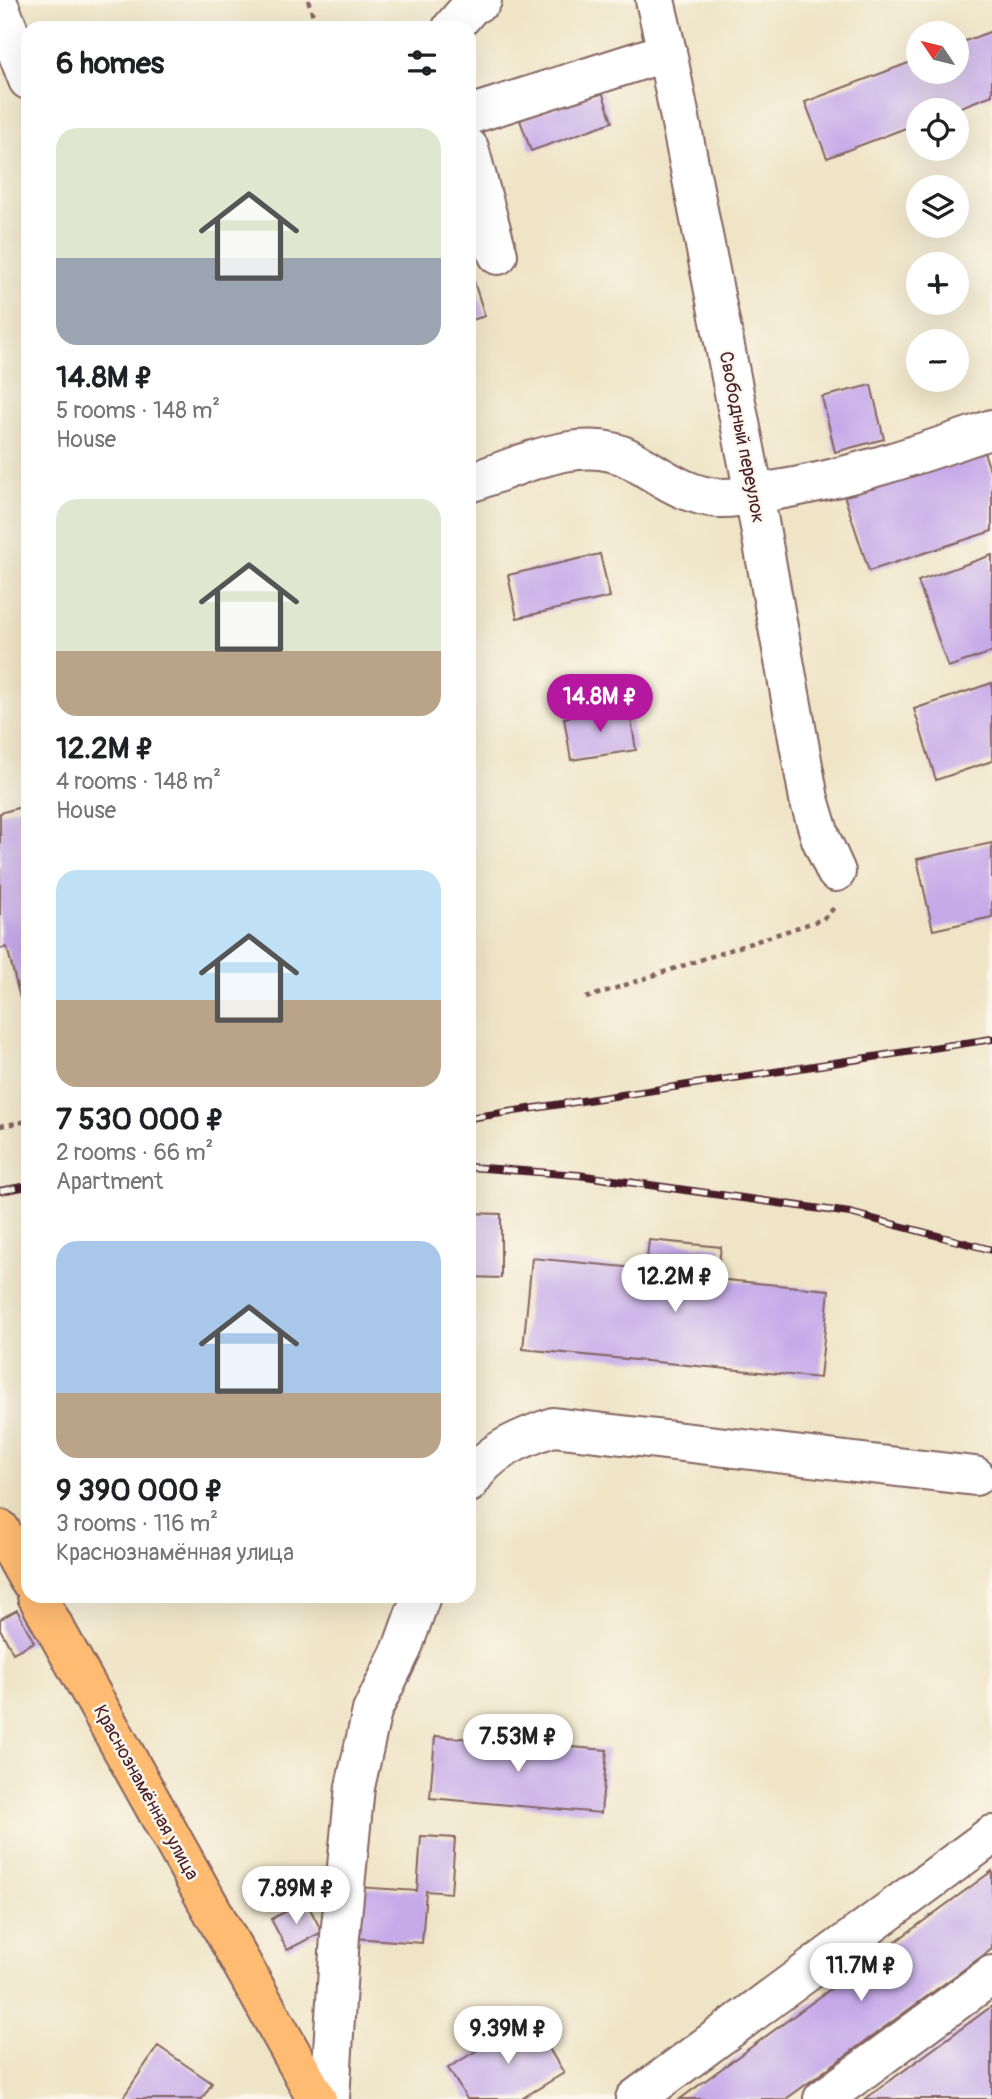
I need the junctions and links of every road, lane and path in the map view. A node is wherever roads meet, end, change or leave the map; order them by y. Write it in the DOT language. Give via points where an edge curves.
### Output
graph roads {
  1 [pos="308,0"];
  2 [pos="482,0"];
  3 [pos="655,0"];
  4 [pos="0,8"];
  5 [pos="315,21"];
  6 [pos="458,21"];
  7 [pos="667,51"];
  8 [pos="21,62"];
  9 [pos="476,113"];
  10 [pos="476,174"];
  11 [pos="498,254"];
  12 [pos="992,429"];
  13 [pos="476,481"];
  14 [pos="754,494"];
  15 [pos="836,872"];
  16 [pos="586,998"];
  17 [pos="21,1122"];
  18 [pos="0,1126"];
  19 [pos="476,1473"];
  20 [pos="975,1476"];
  21 [pos="0,1529"];
  22 [pos="21,1566"];
  23 [pos="41,1603"];
  24 [pos="418,1603"];
  25 [pos="992,1835"];
  26 [pos="992,1975"];
  27 [pos="317,2099"];
  28 [pos="330,2099"];
  29 [pos="635,2099"];
  30 [pos="823,2099"];
  1 -- 5 [label="path"];
  2 -- 6 [label="lane"];
  3 -- 7 [label="lane, Свободный переулок"];
  4 -- 8 [label="lane"];
  7 -- 9 [label="lane"];
  7 -- 14 [label="lane, Свободный переулок"];
  10 -- 11 [label="lane"];
  12 -- 14 [label="lane" via="911,457"];
  13 -- 14 [label="lane" via="568,450 594,449 630,459 694,493 720,498"];
  14 -- 15 [label="lane, Свободный переулок" via="809,799"];
  15 -- 16 [label="path" via="841,889 836,909 823,919"];
  17 -- 18 [label="path"];
  19 -- 20 [label="lane" via="500,1450 553,1427"];
  21 -- 22 [label="main road"];
  23 -- 27 [label="main road, Краснознамённая улица"];
  24 -- 28 [label="lane" via="372,1711 355,1787"];
  25 -- 29 [label="lane"];
  26 -- 30 [label="lane"];
}
